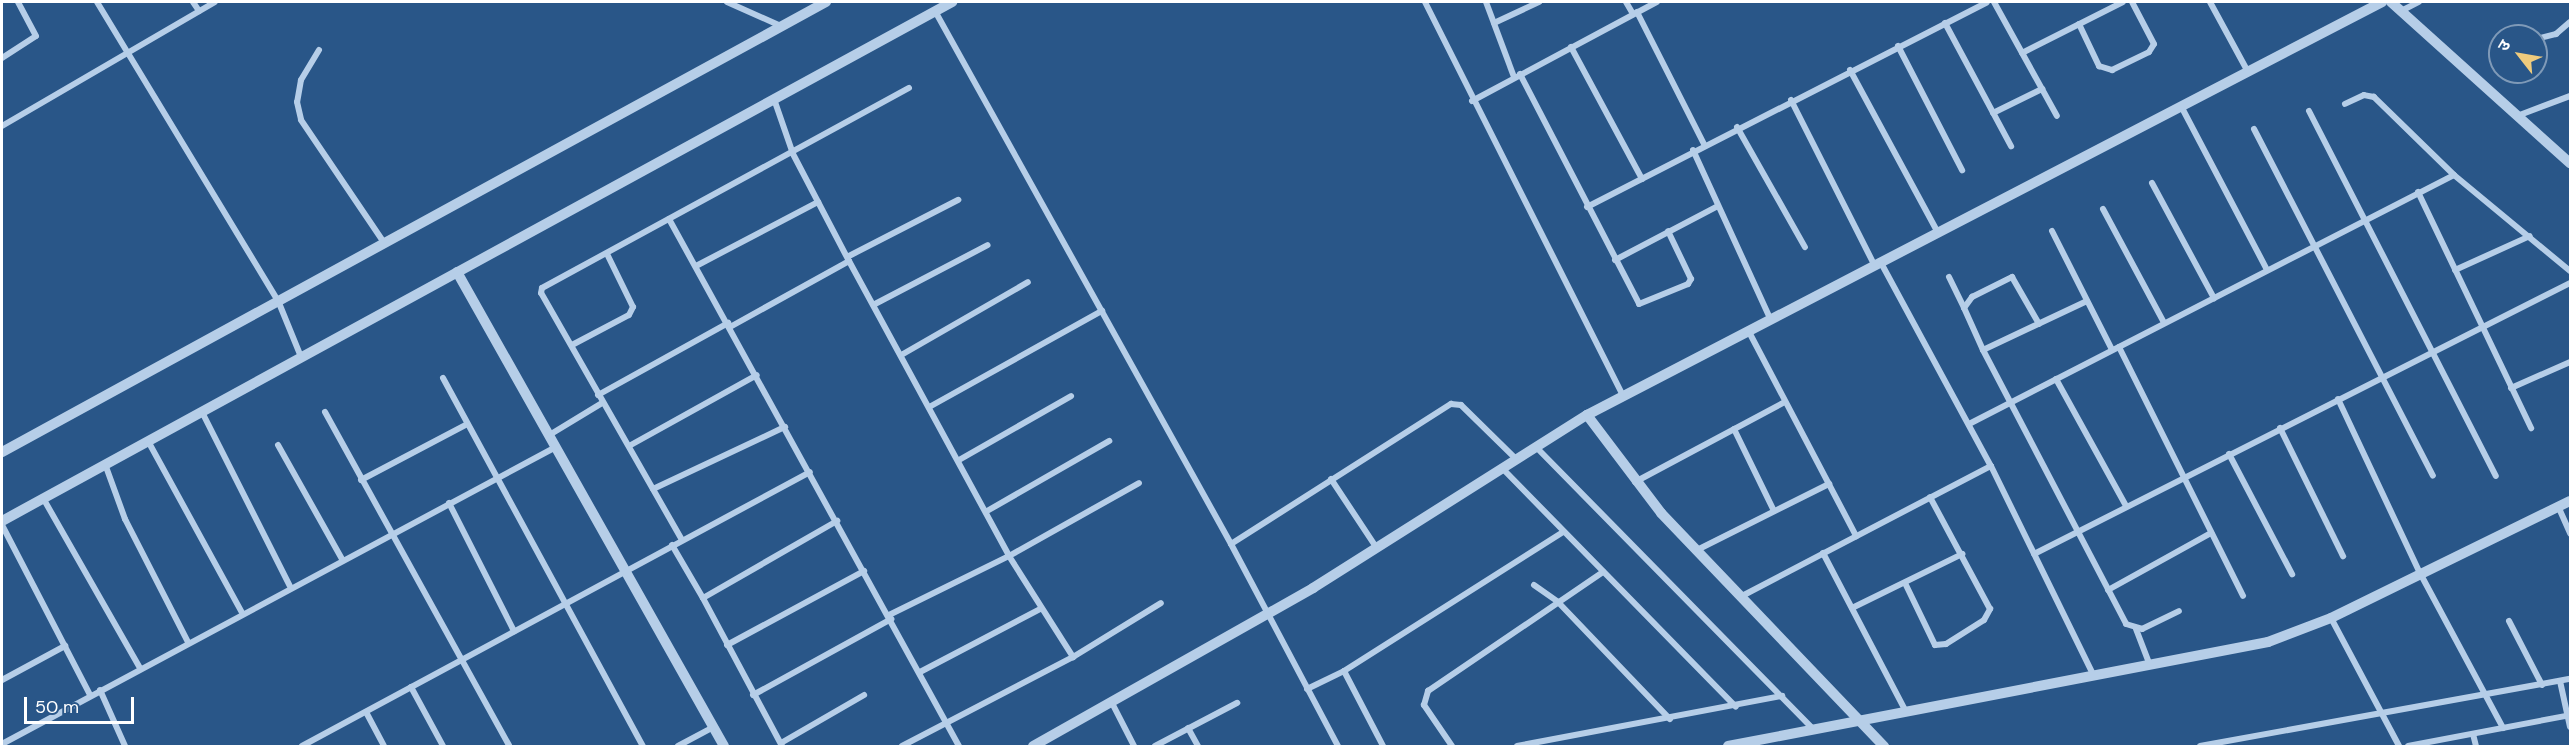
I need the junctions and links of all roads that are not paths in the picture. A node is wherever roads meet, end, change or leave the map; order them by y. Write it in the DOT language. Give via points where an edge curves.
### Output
graph roads {
  1 [pos="18,2"];
  2 [pos="97,2"];
  3 [pos="193,2"];
  4 [pos="215,2"];
  5 [pos="727,2"];
  6 [pos="826,2"];
  7 [pos="952,2"];
  8 [pos="1425,2"];
  9 [pos="1486,2"];
  10 [pos="1539,2"];
  11 [pos="1626,2"];
  12 [pos="1658,2"];
  13 [pos="1987,2"];
  14 [pos="1994,2"];
  15 [pos="2122,2"];
  16 [pos="2132,2"];
  17 [pos="2210,2"];
  18 [pos="2382,2"];
  19 [pos="2391,2"];
  20 [pos="2419,2"];
  21 [pos="198,11"];
  22 [pos="935,11"];
  23 [pos="2401,11"];
  24 [pos="1635,13"];
  25 [pos="1945,22"];
  26 [pos="2571,22"];
  27 [pos="1494,23"];
  28 [pos="2079,24"];
  29 [pos="782,26"];
  30 [pos="2548,36"];
  31 [pos="1898,46"];
  32 [pos="1570,47"];
  33 [pos="319,50"];
  34 [pos="127,53"];
  35 [pos="2022,53"];
  36 [pos="2,58"];
  37 [pos="1850,70"];
  38 [pos="2248,72"];
  39 [pos="1517,75"];
  40 [pos="909,88"];
  41 [pos="2042,89"];
  42 [pos="2571,96"];
  43 [pos="773,98"];
  44 [pos="1791,100"];
  45 [pos="1472,101"];
  46 [pos="2345,104"];
  47 [pos="2181,106"];
  48 [pos="2309,111"];
  49 [pos="1993,113"];
  50 [pos="2057,116"];
  51 [pos="2517,116"];
  52 [pos="2,126"];
  53 [pos="1737,127"];
  54 [pos="2254,129"];
  55 [pos="1704,144"];
  56 [pos="2011,146"];
  57 [pos="1693,150"];
  58 [pos="793,154"];
  59 [pos="2571,163"];
  60 [pos="1962,170"];
  61 [pos="2454,175"];
  62 [pos="1642,179"];
  63 [pos="2152,183"];
  64 [pos="2418,192"];
  65 [pos="958,200"];
  66 [pos="818,202"];
  67 [pos="1718,206"];
  68 [pos="1587,207"];
  69 [pos="2103,209"];
  70 [pos="669,219"];
  71 [pos="2365,220"];
  72 [pos="1668,231"];
  73 [pos="1937,231"];
  74 [pos="2052,231"];
  75 [pos="2530,236"];
  76 [pos="2317,243"];
  77 [pos="386,244"];
  78 [pos="988,245"];
  79 [pos="1805,247"];
  80 [pos="607,254"];
  81 [pos="849,258"];
  82 [pos="1615,260"];
  83 [pos="1877,262"];
  84 [pos="696,266"];
  85 [pos="2267,270"];
  86 [pos="2455,270"];
  87 [pos="2571,271"];
  88 [pos="457,272"];
  89 [pos="1949,277"];
  90 [pos="1028,282"];
  91 [pos="2571,283"];
  92 [pos="2214,298"];
  93 [pos="2087,301"];
  94 [pos="279,303"];
  95 [pos="875,304"];
  96 [pos="1964,308"];
  97 [pos="1102,311"];
  98 [pos="1770,318"];
  99 [pos="2164,323"];
  100 [pos="2038,324"];
  101 [pos="729,325"];
  102 [pos="2481,326"];
  103 [pos="1748,330"];
  104 [pos="572,345"];
  105 [pos="2119,347"];
  106 [pos="1983,350"];
  107 [pos="2112,350"];
  108 [pos="2432,351"];
  109 [pos="903,354"];
  110 [pos="301,357"];
  111 [pos="2571,362"];
  112 [pos="757,375"];
  113 [pos="2382,376"];
  114 [pos="443,378"];
  115 [pos="2056,379"];
  116 [pos="2511,388"];
  117 [pos="598,395"];
  118 [pos="1071,396"];
  119 [pos="1623,396"];
  120 [pos="2338,399"];
  121 [pos="1785,402"];
  122 [pos="602,403"];
  123 [pos="2011,403"];
  124 [pos="930,406"];
  125 [pos="202,412"];
  126 [pos="325,412"];
  127 [pos="1587,415"];
  128 [pos="467,424"];
  129 [pos="1969,424"];
  130 [pos="785,427"];
  131 [pos="2280,428"];
  132 [pos="2531,428"];
  133 [pos="1734,429"];
  134 [pos="551,434"];
  135 [pos="148,441"];
  136 [pos="1109,441"];
  137 [pos="278,446"];
  138 [pos="558,446"];
  139 [pos="629,446"];
  140 [pos="1536,447"];
  141 [pos="2,452"];
  142 [pos="2229,454"];
  143 [pos="1516,459"];
  144 [pos="959,460"];
  145 [pos="105,464"];
  146 [pos="1991,466"];
  147 [pos="1502,468"];
  148 [pos="810,472"];
  149 [pos="2433,476"];
  150 [pos="2496,476"];
  151 [pos="2184,477"];
  152 [pos="497,478"];
  153 [pos="1331,479"];
  154 [pos="361,480"];
  155 [pos="1635,482"];
  156 [pos="1139,483"];
  157 [pos="1829,484"];
  158 [pos="653,489"];
  159 [pos="1930,497"];
  160 [pos="44,498"];
  161 [pos="2571,501"];
  162 [pos="449,503"];
  163 [pos="2126,506"];
  164 [pos="2558,506"];
  165 [pos="987,511"];
  166 [pos="1774,512"];
  167 [pos="837,521"];
  168 [pos="2,523"];
  169 [pos="1563,532"];
  170 [pos="2077,532"];
  171 [pos="2211,533"];
  172 [pos="2571,533"];
  173 [pos="389,534"];
  174 [pos="1856,536"];
  175 [pos="682,540"];
  176 [pos="1232,544"];
  177 [pos="672,545"];
  178 [pos="1376,547"];
  179 [pos="1697,550"];
  180 [pos="1823,553"];
  181 [pos="2034,554"];
  182 [pos="1962,555"];
  183 [pos="1009,556"];
  184 [pos="2343,556"];
  185 [pos="342,559"];
  186 [pos="626,569"];
  187 [pos="864,571"];
  188 [pos="1603,572"];
  189 [pos="2420,573"];
  190 [pos="2292,574"];
  191 [pos="1905,582"];
  192 [pos="1534,585"];
  193 [pos="290,586"];
  194 [pos="2108,590"];
  195 [pos="1742,596"];
  196 [pos="2243,596"];
  197 [pos="703,598"];
  198 [pos="1557,602"];
  199 [pos="566,603"];
  200 [pos="1161,603"];
  201 [pos="1852,608"];
  202 [pos="1040,609"];
  203 [pos="2179,611"];
  204 [pos="242,612"];
  205 [pos="1267,614"];
  206 [pos="890,617"];
  207 [pos="2331,618"];
  208 [pos="2509,621"];
  209 [pos="2136,629"];
  210 [pos="514,631"];
  211 [pos="188,642"];
  212 [pos="727,645"];
  213 [pos="65,646"];
  214 [pos="1073,657"];
  215 [pos="461,660"];
  216 [pos="2150,665"];
  217 [pos="140,668"];
  218 [pos="1344,671"];
  219 [pos="920,672"];
  220 [pos="2094,676"];
  221 [pos="2,680"];
  222 [pos="2571,680"];
  223 [pos="2560,681"];
  224 [pos="2542,685"];
  225 [pos="411,687"];
  226 [pos="1307,689"];
  227 [pos="100,690"];
  228 [pos="90,695"];
  229 [pos="753,695"];
  230 [pos="864,695"];
  231 [pos="2487,695"];
  232 [pos="1782,696"];
  233 [pos="1111,701"];
  234 [pos="1237,702"];
  235 [pos="1736,707"];
  236 [pos="366,712"];
  237 [pos="1906,712"];
  238 [pos="2382,714"];
  239 [pos="2569,715"];
  240 [pos="1670,719"];
  241 [pos="947,721"];
  242 [pos="1860,722"];
  243 [pos="713,727"];
  244 [pos="2571,727"];
  245 [pos="1188,728"];
  246 [pos="2503,728"];
  247 [pos="1819,730"];
  248 [pos="2473,734"];
  249 [pos="2,744"];
  250 [pos="311,744"];
  251 [pos="782,745"];
  252 [pos="2201,746"];
  253 [pos="125,747"];
  254 [pos="302,747"];
  255 [pos="384,747"];
  256 [pos="443,747"];
  257 [pos="509,747"];
  258 [pos="643,747"];
  259 [pos="678,747"];
  260 [pos="724,747"];
  261 [pos="902,747"];
  262 [pos="959,747"];
  263 [pos="1033,747"];
  264 [pos="1134,747"];
  265 [pos="1155,747"];
  266 [pos="1198,747"];
  267 [pos="1338,747"];
  268 [pos="1383,747"];
  269 [pos="1452,747"];
  270 [pos="1517,747"];
  271 [pos="1728,747"];
  272 [pos="1884,747"];
  273 [pos="2399,747"];
  274 [pos="2408,747"];
  275 [pos="2476,747"];
  1 -- 36 [label="street" via="36,36"];
  2 -- 34 [label="street"];
  3 -- 21 [label="street"];
  4 -- 21 [label="street"];
  5 -- 29 [label="street"];
  6 -- 29 [label="street"];
  7 -- 22 [label="street"];
  8 -- 45 [label="street"];
  9 -- 27 [label="street"];
  10 -- 27 [label="street"];
  11 -- 24 [label="street"];
  12 -- 24 [label="street"];
  13 -- 25 [label="street"];
  14 -- 35 [label="street"];
  15 -- 28 [label="street"];
  16 -- 28 [label="street" via="2154,44 2149,52 2112,70 2099,66"];
  17 -- 38 [label="street"];
  18 -- 38 [label="street"];
  19 -- 23 [label="street"];
  20 -- 23 [label="street"];
  21 -- 34 [label="street"];
  22 -- 43 [label="street"];
  22 -- 97 [label="street"];
  23 -- 51 [label="street"];
  24 -- 32 [label="street"];
  24 -- 55 [label="street"];
  25 -- 31 [label="street"];
  25 -- 49 [label="street"];
  26 -- 30 [label="street"];
  27 -- 39 [label="street"];
  28 -- 35 [label="street"];
  29 -- 77 [label="street"];
  31 -- 37 [label="street"];
  31 -- 60 [label="street"];
  32 -- 39 [label="street"];
  32 -- 62 [label="street"];
  33 -- 77 [label="street" via="301,80 297,102 301,120"];
  34 -- 52 [label="street"];
  34 -- 94 [label="street"];
  35 -- 41 [label="street"];
  37 -- 44 [label="street"];
  37 -- 73 [label="street"];
  38 -- 47 [label="street"];
  39 -- 45 [label="street"];
  39 -- 68 [label="street"];
  40 -- 58 [label="street"];
  41 -- 49 [label="street"];
  41 -- 50 [label="street"];
  42 -- 51 [label="street"];
  43 -- 58 [label="street"];
  43 -- 88 [label="street"];
  44 -- 53 [label="street"];
  44 -- 83 [label="street"];
  45 -- 119 [label="street"];
  46 -- 61 [label="street" via="2364,95 2374,97"];
  47 -- 73 [label="street"];
  47 -- 85 [label="street"];
  48 -- 71 [label="street"];
  49 -- 56 [label="street"];
  51 -- 59 [label="street"];
  53 -- 55 [label="street"];
  53 -- 79 [label="street"];
  54 -- 76 [label="street"];
  55 -- 57 [label="street"];
  57 -- 62 [label="street"];
  57 -- 67 [label="street"];
  58 -- 66 [label="street"];
  58 -- 70 [label="street"];
  61 -- 64 [label="street"];
  61 -- 75 [label="street"];
  62 -- 68 [label="street"];
  63 -- 92 [label="street"];
  64 -- 71 [label="street"];
  64 -- 86 [label="street"];
  65 -- 81 [label="street"];
  66 -- 81 [label="street"];
  66 -- 84 [label="street"];
  67 -- 72 [label="street"];
  67 -- 98 [label="street"];
  68 -- 82 [label="street"];
  69 -- 99 [label="street"];
  70 -- 80 [label="street"];
  70 -- 84 [label="street"];
  71 -- 76 [label="street"];
  71 -- 108 [label="street"];
  72 -- 82 [label="street"];
  72 -- 82 [label="street" via="1690,271 1688,284 1639,304"];
  73 -- 83 [label="street"];
  74 -- 93 [label="street"];
  75 -- 86 [label="street"];
  75 -- 87 [label="street"];
  76 -- 85 [label="street"];
  76 -- 113 [label="street"];
  77 -- 94 [label="street"];
  78 -- 95 [label="street"];
  80 -- 104 [label="street" via="633,307 629,315"];
  80 -- 104 [label="street" via="542,288 541,293"];
  81 -- 95 [label="street"];
  81 -- 101 [label="street"];
  83 -- 98 [label="street"];
  83 -- 129 [label="street"];
  84 -- 101 [label="street"];
  85 -- 92 [label="street"];
  86 -- 102 [label="street"];
  88 -- 110 [label="street"];
  88 -- 134 [label="street"];
  89 -- 96 [label="street"];
  90 -- 109 [label="street"];
  91 -- 102 [label="street"];
  92 -- 99 [label="street"];
  93 -- 100 [label="street"];
  93 -- 107 [label="street"];
  94 -- 110 [label="street"];
  94 -- 141 [label="street"];
  95 -- 109 [label="street"];
  96 -- 100 [label="street" via="1972,297 2012,277"];
  96 -- 106 [label="street"];
  97 -- 124 [label="street"];
  97 -- 176 [label="street"];
  98 -- 103 [label="street"];
  99 -- 105 [label="street"];
  100 -- 106 [label="street"];
  101 -- 112 [label="street"];
  101 -- 117 [label="street"];
  102 -- 108 [label="street"];
  102 -- 116 [label="street"];
  103 -- 119 [label="street"];
  103 -- 121 [label="street"];
  104 -- 117 [label="street"];
  105 -- 107 [label="street"];
  105 -- 151 [label="street"];
  106 -- 123 [label="street"];
  107 -- 115 [label="street"];
  108 -- 113 [label="street"];
  108 -- 150 [label="street"];
  109 -- 124 [label="street"];
  110 -- 125 [label="street"];
  111 -- 116 [label="street"];
  112 -- 130 [label="street"];
  112 -- 139 [label="street"];
  113 -- 120 [label="street"];
  113 -- 149 [label="street"];
  114 -- 128 [label="street"];
  115 -- 123 [label="street"];
  115 -- 163 [label="street"];
  116 -- 132 [label="street"];
  117 -- 122 [label="street"];
  118 -- 144 [label="street"];
  119 -- 127 [label="street"];
  120 -- 131 [label="street"];
  120 -- 189 [label="street"];
  121 -- 133 [label="street"];
  121 -- 157 [label="street"];
  122 -- 134 [label="street"];
  122 -- 139 [label="street"];
  123 -- 129 [label="street"];
  123 -- 170 [label="street"];
  124 -- 144 [label="street"];
  125 -- 135 [label="street"];
  125 -- 193 [label="street"];
  126 -- 154 [label="street"];
  127 -- 140 [label="street"];
  127 -- 155 [label="street"];
  128 -- 152 [label="street"];
  128 -- 154 [label="street"];
  129 -- 146 [label="street"];
  130 -- 148 [label="street"];
  130 -- 158 [label="street"];
  131 -- 142 [label="street"];
  131 -- 184 [label="street"];
  133 -- 155 [label="street"];
  133 -- 166 [label="street"];
  134 -- 138 [label="street"];
  135 -- 145 [label="street"];
  135 -- 204 [label="street"];
  136 -- 165 [label="street"];
  137 -- 185 [label="street"];
  138 -- 152 [label="street"];
  138 -- 186 [label="street"];
  139 -- 158 [label="street"];
  140 -- 143 [label="street"];
  140 -- 232 [label="street"];
  142 -- 151 [label="street"];
  142 -- 190 [label="street"];
  143 -- 147 [label="street"];
  143 -- 153 [label="street" via="1461,405 1451,404"];
  144 -- 165 [label="street"];
  145 -- 160 [label="street"];
  145 -- 211 [label="street" via="125,519"];
  146 -- 159 [label="street"];
  146 -- 181 [label="street"];
  147 -- 169 [label="street"];
  147 -- 178 [label="street"];
  148 -- 167 [label="street"];
  148 -- 175 [label="street"];
  151 -- 163 [label="street"];
  151 -- 171 [label="street"];
  152 -- 162 [label="street"];
  152 -- 199 [label="street"];
  153 -- 176 [label="street"];
  153 -- 178 [label="street"];
  154 -- 173 [label="street"];
  155 -- 179 [label="street"];
  156 -- 183 [label="street"];
  157 -- 166 [label="street"];
  157 -- 174 [label="street"];
  158 -- 175 [label="street"];
  159 -- 174 [label="street"];
  159 -- 182 [label="street"];
  160 -- 168 [label="street"];
  160 -- 217 [label="street"];
  161 -- 164 [label="street"];
  162 -- 173 [label="street"];
  162 -- 210 [label="street"];
  163 -- 170 [label="street"];
  164 -- 172 [label="street"];
  164 -- 189 [label="street"];
  165 -- 183 [label="street"];
  166 -- 179 [label="street"];
  167 -- 187 [label="street"];
  167 -- 197 [label="street"];
  168 -- 213 [label="street"];
  169 -- 188 [label="street"];
  169 -- 218 [label="street"];
  170 -- 181 [label="street"];
  170 -- 194 [label="street"];
  171 -- 194 [label="street"];
  171 -- 196 [label="street"];
  173 -- 185 [label="street"];
  173 -- 215 [label="street"];
  174 -- 180 [label="street"];
  175 -- 177 [label="street"];
  176 -- 205 [label="street"];
  177 -- 186 [label="street"];
  177 -- 197 [label="street"];
  178 -- 205 [label="street"];
  179 -- 195 [label="street"];
  180 -- 195 [label="street"];
  180 -- 201 [label="street"];
  181 -- 220 [label="street"];
  182 -- 191 [label="street"];
  182 -- 191 [label="street" via="1990,609 1984,620 1946,644 1931,640"];
  183 -- 202 [label="street"];
  183 -- 206 [label="street"];
  185 -- 193 [label="street"];
  186 -- 199 [label="street"];
  186 -- 243 [label="street"];
  187 -- 206 [label="street"];
  187 -- 212 [label="street"];
  188 -- 198 [label="street"];
  188 -- 235 [label="street"];
  189 -- 207 [label="street"];
  189 -- 231 [label="street"];
  191 -- 201 [label="street"];
  192 -- 198 [label="street"];
  193 -- 204 [label="street"];
  194 -- 209 [label="street" via="2126,624"];
  195 -- 242 [label="street"];
  197 -- 212 [label="street"];
  198 -- 240 [label="street"];
  198 -- 269 [label="street" via="1428,691 1424,705"];
  199 -- 210 [label="street"];
  199 -- 258 [label="street"];
  200 -- 214 [label="street"];
  201 -- 237 [label="street"];
  202 -- 214 [label="street"];
  202 -- 219 [label="street"];
  203 -- 209 [label="street"];
  204 -- 211 [label="street"];
  205 -- 226 [label="street"];
  205 -- 233 [label="street"];
  206 -- 219 [label="street"];
  206 -- 229 [label="street"];
  207 -- 216 [label="street" via="2232,651"];
  207 -- 238 [label="street"];
  208 -- 224 [label="street"];
  209 -- 216 [label="street"];
  210 -- 215 [label="street"];
  211 -- 217 [label="street"];
  212 -- 229 [label="street"];
  213 -- 221 [label="street"];
  213 -- 228 [label="street"];
  214 -- 241 [label="street"];
  215 -- 225 [label="street"];
  215 -- 257 [label="street"];
  216 -- 220 [label="street"];
  217 -- 227 [label="street"];
  218 -- 226 [label="street"];
  218 -- 268 [label="street"];
  219 -- 241 [label="street"];
  220 -- 237 [label="street"];
  222 -- 223 [label="street"];
  223 -- 224 [label="street"];
  223 -- 239 [label="street"];
  224 -- 231 [label="street"];
  225 -- 236 [label="street"];
  225 -- 256 [label="street"];
  226 -- 267 [label="street"];
  227 -- 228 [label="street"];
  227 -- 253 [label="street"];
  228 -- 249 [label="street"];
  229 -- 251 [label="street"];
  230 -- 251 [label="street"];
  231 -- 238 [label="street"];
  231 -- 246 [label="street"];
  232 -- 235 [label="street"];
  232 -- 247 [label="street"];
  233 -- 263 [label="street"];
  233 -- 264 [label="street"];
  234 -- 245 [label="street"];
  235 -- 240 [label="street"];
  236 -- 250 [label="street"];
  236 -- 255 [label="street"];
  237 -- 242 [label="street"];
  238 -- 252 [label="street"];
  238 -- 273 [label="street"];
  239 -- 244 [label="street"];
  239 -- 246 [label="street"];
  240 -- 270 [label="street"];
  241 -- 261 [label="street"];
  241 -- 262 [label="street"];
  242 -- 247 [label="street"];
  242 -- 272 [label="street"];
  243 -- 259 [label="street"];
  243 -- 260 [label="street"];
  245 -- 265 [label="street"];
  245 -- 266 [label="street"];
  246 -- 248 [label="street"];
  247 -- 271 [label="street"];
  248 -- 274 [label="street"];
  248 -- 275 [label="street"];
  250 -- 254 [label="street"];
}
